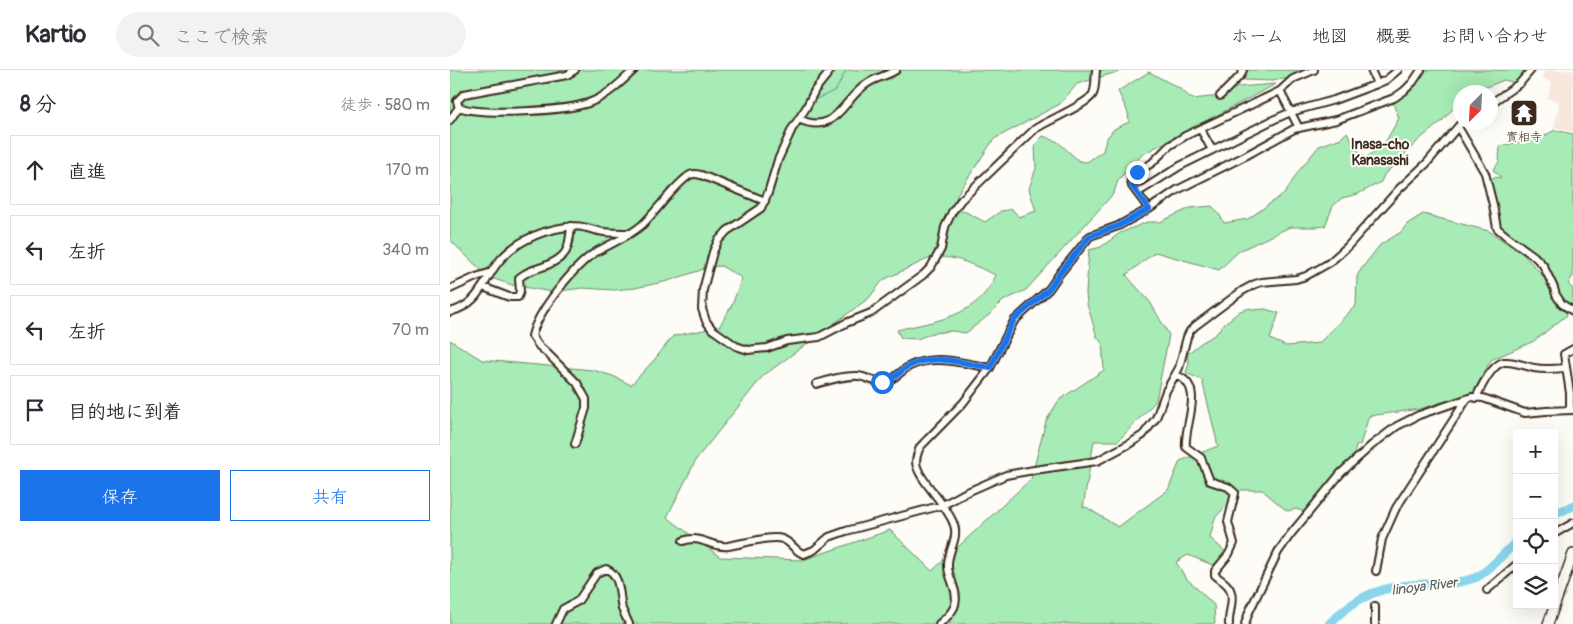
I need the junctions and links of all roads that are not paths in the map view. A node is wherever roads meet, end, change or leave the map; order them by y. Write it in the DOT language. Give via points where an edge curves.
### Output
graph roads {
  1 [pos="575,70"];
  2 [pos="634,70"];
  3 [pos="831,70"];
  4 [pos="896,70"];
  5 [pos="1096,70"];
  6 [pos="1243,70"];
  7 [pos="1314,70"];
  8 [pos="1371,70"];
  9 [pos="1398,70"];
  10 [pos="1421,70"];
  11 [pos="1531,70"];
  12 [pos="1377,84"];
  13 [pos="1280,91"];
  14 [pos="1220,96"];
  15 [pos="1498,98"];
  16 [pos="459,107"];
  17 [pos="1291,112"];
  18 [pos="799,118"];
  19 [pos="450,120"];
  20 [pos="1298,128"];
  21 [pos="1201,130"];
  22 [pos="1456,130"];
  23 [pos="1463,130"];
  24 [pos="1212,150"];
  25 [pos="1137,193"];
  26 [pos="765,201"];
  27 [pos="1149,209"];
  28 [pos="571,226"];
  29 [pos="632,233"];
  30 [pos="492,272"];
  31 [pos="483,287"];
  32 [pos="450,289"];
  33 [pos="1573,311"];
  34 [pos="450,312"];
  35 [pos="1573,349"];
  36 [pos="990,368"];
  37 [pos="1566,368"];
  38 [pos="1176,375"];
  39 [pos="816,384"];
  40 [pos="1476,398"];
  41 [pos="1467,399"];
  42 [pos="1572,410"];
  43 [pos="574,444"];
  44 [pos="943,505"];
  45 [pos="1573,522"];
  46 [pos="1558,531"];
  47 [pos="682,541"];
  48 [pos="1573,554"];
  49 [pos="1513,567"];
  50 [pos="1376,571"];
  51 [pos="1487,590"];
  52 [pos="1375,606"];
  53 [pos="556,624"];
  54 [pos="629,624"];
  55 [pos="939,624"];
  56 [pos="1229,624"];
  57 [pos="1245,624"];
  58 [pos="1375,624"];
  59 [pos="1548,624"];
  1 -- 16 [label="street" via="567,75 464,94 457,101"];
  2 -- 16 [label="street" via="592,102 564,109 500,112"];
  3 -- 18 [label="street"];
  4 -- 18 [label="street" via="866,84 830,119 818,124"];
  5 -- 26 [label="street" via="1090,98 1035,129 961,200 945,227 935,262 923,275 871,313 819,337 748,350 732,344 706,321 702,309 703,290 708,264 718,241 762,208"];
  6 -- 14 [label="street"];
  7 -- 13 [label="street" via="1293,79"];
  8 -- 12 [label="street"];
  9 -- 12 [label="street"];
  10 -- 20 [label="street" via="1413,82 1394,98 1336,120"];
  11 -- 15 [label="street" via="1520,83"];
  12 -- 17 [label="street"];
  13 -- 17 [label="street"];
  13 -- 21 [label="street"];
  16 -- 19 [label="street"];
  17 -- 20 [label="street"];
  17 -- 24 [label="street"];
  18 -- 26 [label="street" via="778,160"];
  20 -- 27 [label="street" via="1177,190"];
  21 -- 24 [label="street"];
  21 -- 25 [label="street" via="1169,146 1137,172 1131,182"];
  22 -- 38 [label="street" via="1329,264 1296,279 1255,284 1195,326 1187,337"];
  23 -- 33 [label="street" via="1485,173 1497,228 1543,265 1556,295"];
  24 -- 25 [label="street"];
  25 -- 27 [label="street"];
  26 -- 29 [label="street" via="693,174 682,181"];
  27 -- 36 [label="street" via="1118,226 1090,236 1049,289 1014,320"];
  28 -- 29 [label="street"];
  28 -- 30 [label="street" via="549,230 514,247"];
  28 -- 31 [label="street" via="567,250 555,262 519,278 518,297"];
  29 -- 43 [label="street" via="596,252 575,269 538,320 532,334 534,342 577,383 586,399"];
  30 -- 31 [label="street"];
  30 -- 32 [label="street"];
  31 -- 34 [label="street" via="468,305"];
  35 -- 37 [label="street" via="1564,354"];
  36 -- 39 [label="street" via="937,359 910,366 886,382 850,376"];
  36 -- 44 [label="street" via="963,403 920,448 917,456 920,472"];
  37 -- 40 [label="street" via="1537,369 1502,362 1494,367"];
  37 -- 42 [label="street"];
  38 -- 44 [label="street" via="1150,428 1103,458 1006,475"];
  38 -- 56 [label="street" via="1184,379 1191,392 1186,447 1201,458 1210,481 1235,493 1228,522 1234,543 1230,554 1215,572 1232,593"];
  40 -- 41 [label="street"];
  40 -- 42 [label="street" via="1526,413"];
  41 -- 50 [label="street" via="1396,508 1382,539"];
  41 -- 57 [label="street" via="1419,414 1397,426 1342,472 1278,552"];
  44 -- 47 [label="street" via="846,531 804,554 780,538 728,546 717,546 696,538"];
  44 -- 55 [label="street" via="956,534 948,565 957,596 949,616"];
  45 -- 46 [label="street"];
  48 -- 59 [label="highway"];
  49 -- 51 [label="street"];
  52 -- 58 [label="street"];
  53 -- 54 [label="street" via="562,611 578,601 597,573 606,569 616,578 623,612"];
}
